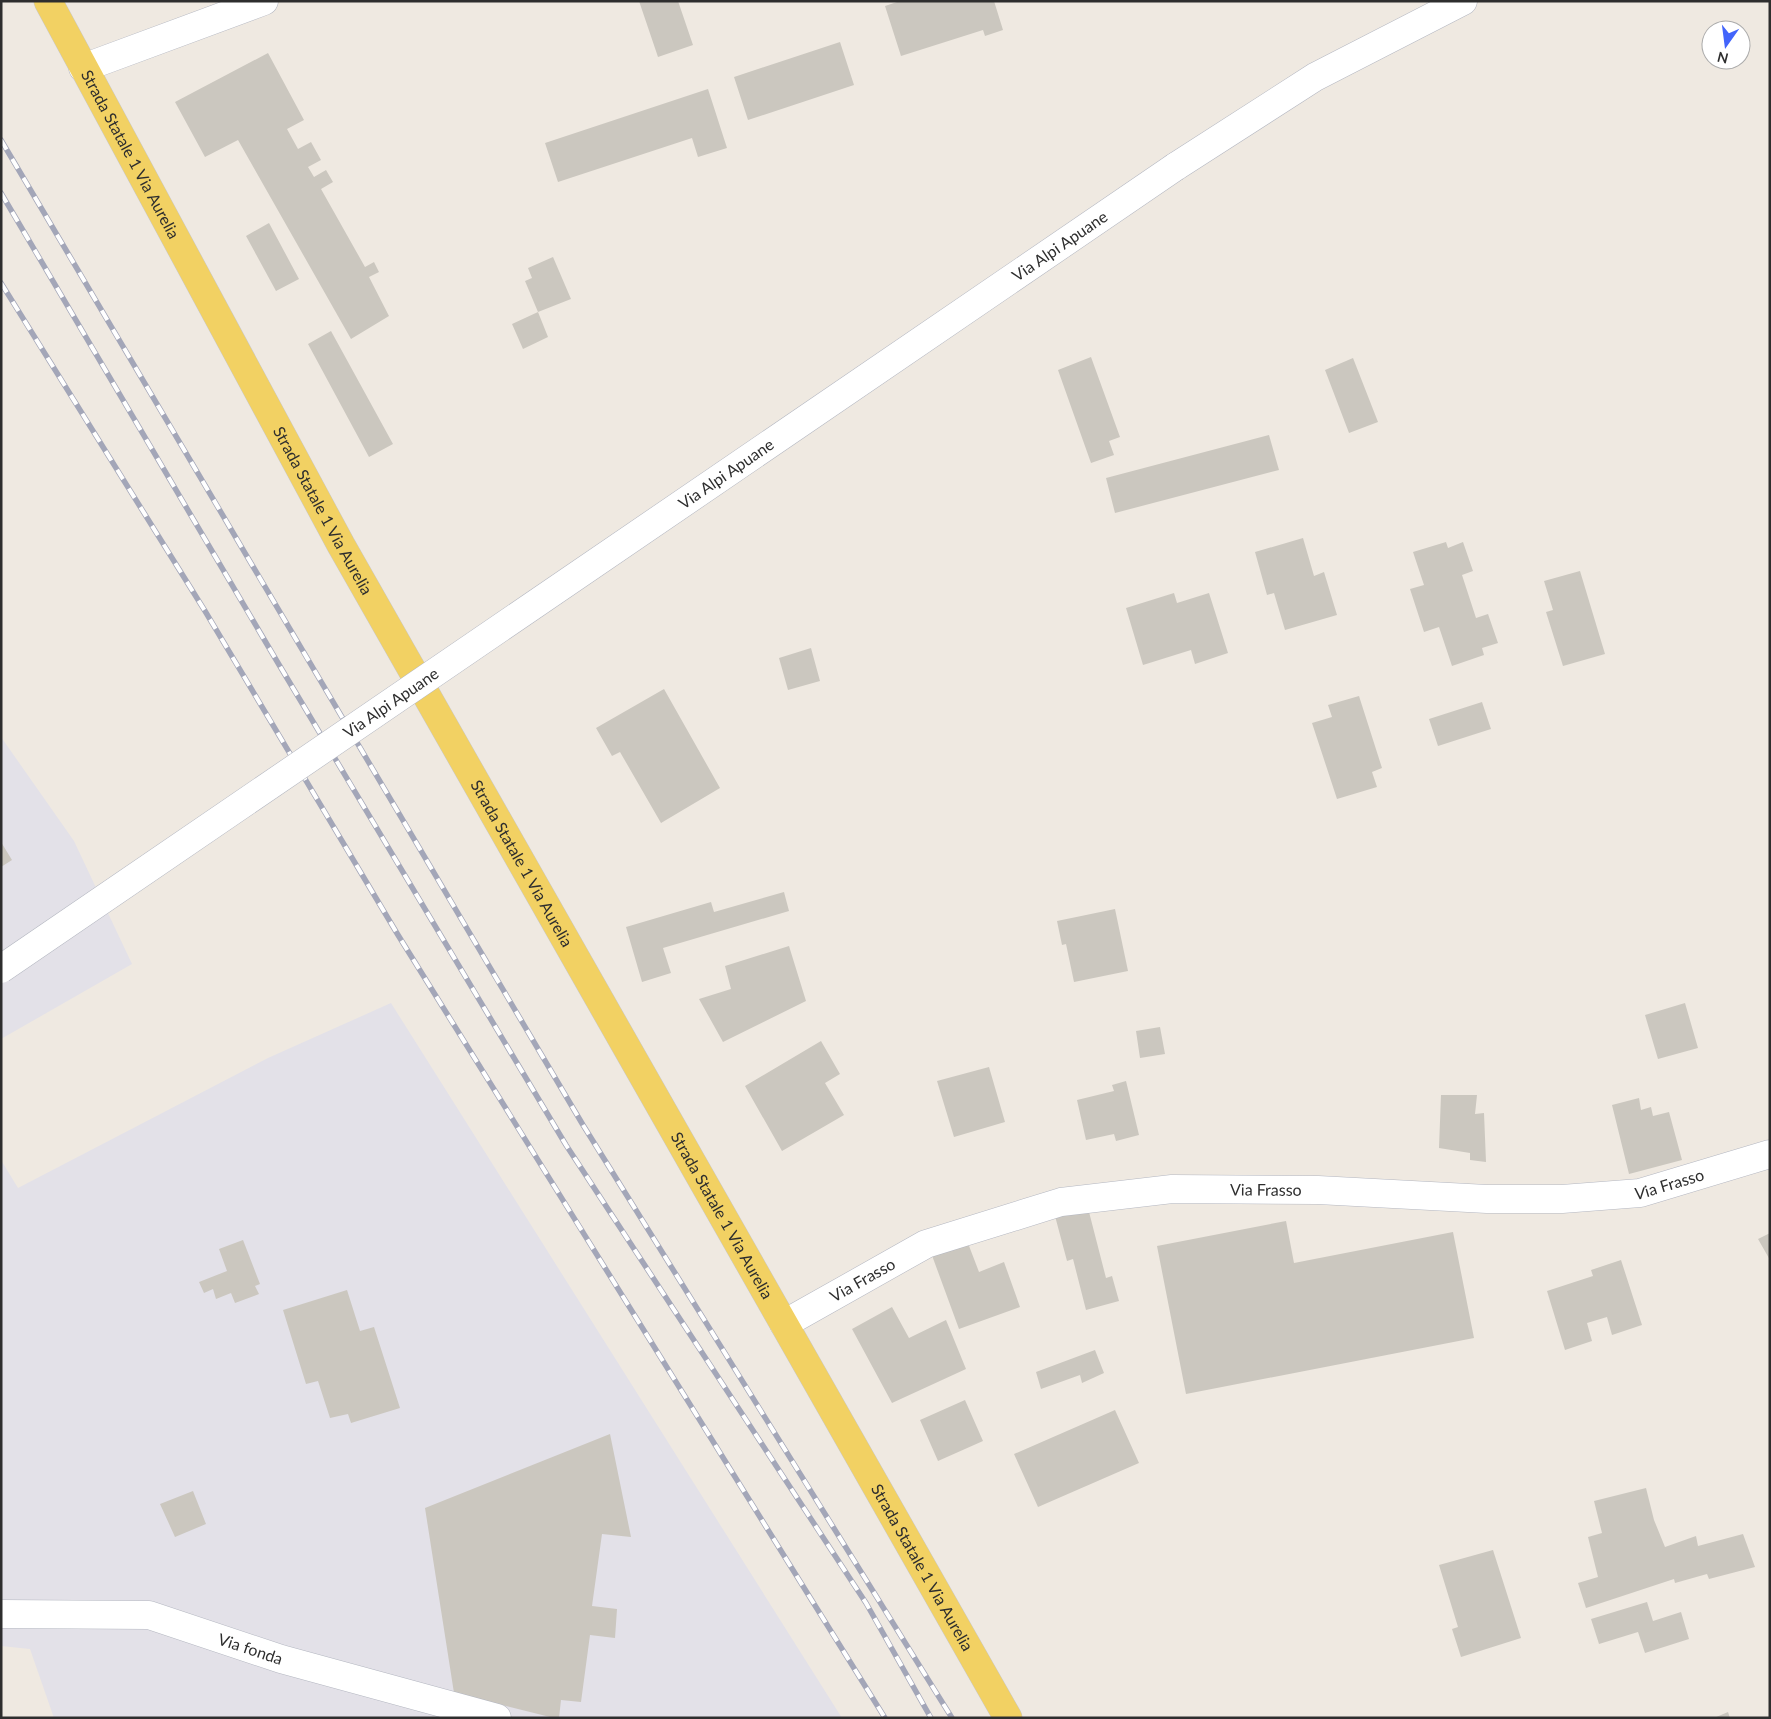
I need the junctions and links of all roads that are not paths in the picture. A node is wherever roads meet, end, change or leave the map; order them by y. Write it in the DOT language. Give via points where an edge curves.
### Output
graph roads {
  1 [pos="48,1"];
  2 [pos="264,1"];
  3 [pos="1464,1"];
  4 [pos="83,68"];
  5 [pos="1,969"];
  6 [pos="1770,1154"];
  7 [pos="784,1324"];
  8 [pos="1,1614"];
  9 [pos="497,1718"];
  10 [pos="1008,1718"];
  1 -- 4 [label="main road, Strada Statale 1 Via Aurelia"];
  2 -- 4 [label="main road"];
  3 -- 5 [label="main road, Via Alpi Apuane, bridge" via="1315,77 1175,167"];
  4 -- 7 [label="main road, Strada Statale 1 Via Aurelia" via="341,545"];
  6 -- 7 [label="main road, Via Frasso" via="1640,1193 1562,1199 1318,1190 1172,1189 1061,1202 926,1244"];
  7 -- 10 [label="main road, Strada Statale 1 Via Aurelia"];
  8 -- 9 [label="main road, Via fonda" via="149,1615 281,1659"];
}
